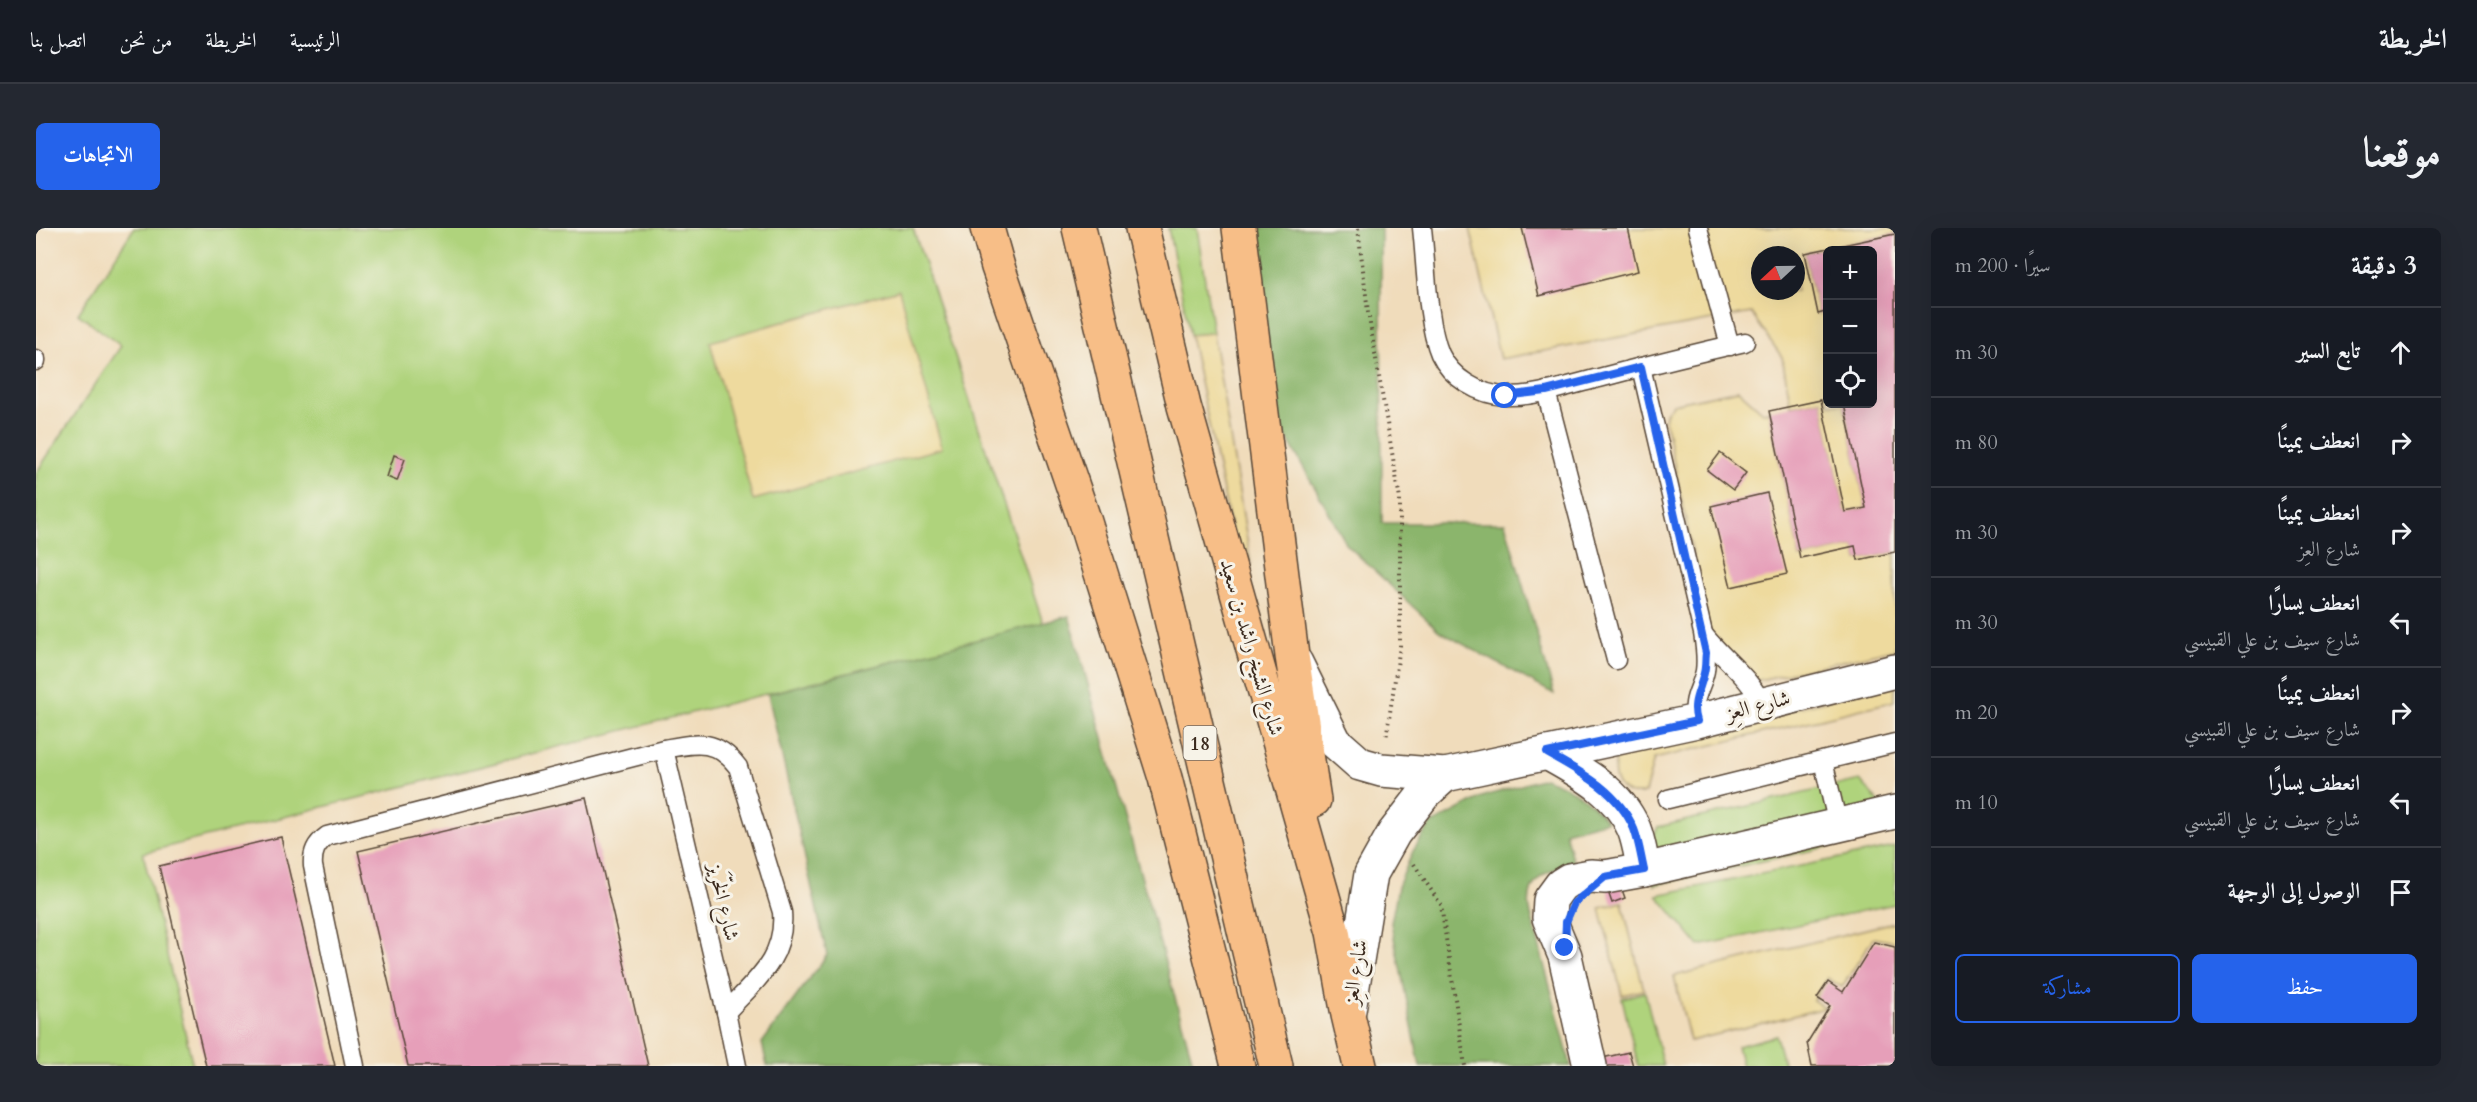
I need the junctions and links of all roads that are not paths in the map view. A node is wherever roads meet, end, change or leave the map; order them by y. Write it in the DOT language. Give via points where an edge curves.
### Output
graph roads {
  1 [pos="987,228"];
  2 [pos="1079,228"];
  3 [pos="1142,228"];
  4 [pos="1239,228"];
  5 [pos="1422,228"];
  6 [pos="1698,228"];
  7 [pos="1641,367"];
  8 [pos="1546,391"];
  9 [pos="1703,633"];
  10 [pos="1292,656"];
  11 [pos="1616,660"];
  12 [pos="1895,672"];
  13 [pos="1761,703"];
  14 [pos="1697,721"];
  15 [pos="1895,743"];
  16 [pos="664,749"];
  17 [pos="1547,753"];
  18 [pos="1823,761"];
  19 [pos="1445,775"];
  20 [pos="1668,799"];
  21 [pos="1895,812"];
  22 [pos="1838,825"];
  23 [pos="1644,870"];
  24 [pos="1333,932"];
  25 [pos="726,1012"];
  26 [pos="1348,1015"];
  27 [pos="355,1066"];
  28 [pos="737,1066"];
  29 [pos="1238,1066"];
  30 [pos="1276,1066"];
  31 [pos="1360,1066"];
  32 [pos="1590,1066"];
  1 -- 29 [label="main road" via="1165,778"];
  2 -- 30 [label="main road, 18"];
  3 -- 24 [label="main road, شارع الشيخ راشد بن سعيد" via="1184,406"];
  4 -- 10 [label="main road"];
  5 -- 8 [label="lane" via="1434,336 1452,371 1485,393 1505,396"];
  6 -- 7 [label="lane" via="1738,344"];
  7 -- 8 [label="lane"];
  7 -- 9 [label="lane"];
  8 -- 11 [label="lane"];
  9 -- 13 [label="lane" via="1753,687"];
  9 -- 14 [label="lane" via="1704,672 1693,709"];
  10 -- 19 [label="street, شارع العِز" via="1335,742 1360,764 1381,770"];
  10 -- 24 [label="main road"];
  12 -- 13 [label="street, شارع العِز"];
  13 -- 14 [label="street, شارع العِز"];
  14 -- 17 [label="street, شارع العِز"];
  15 -- 18 [label="lane"];
  16 -- 25 [label="lane, شارع الخّرَيز"];
  16 -- 25 [label="lane" via="707,744 725,753 738,767 782,912 781,942 776,956"];
  16 -- 27 [label="lane" via="327,836 320,841 313,866"];
  17 -- 19 [label="street, شارع العِز"];
  17 -- 23 [label="street" via="1580,771 1611,795 1634,829"];
  18 -- 20 [label="lane"];
  18 -- 22 [label="lane"];
  19 -- 26 [label="street, شارع العِز" via="1425,793 1394,833 1371,874"];
  21 -- 22 [label="street"];
  22 -- 23 [label="street"];
  23 -- 32 [label="street" via="1605,877 1569,911 1565,956"];
  24 -- 26 [label="main road, شارع الشيخ راشد بن سعيد"];
  25 -- 28 [label="lane, شارع الخّرَيز"];
  26 -- 31 [label="main road, شارع الشيخ راشد بن سعيد"];
}
